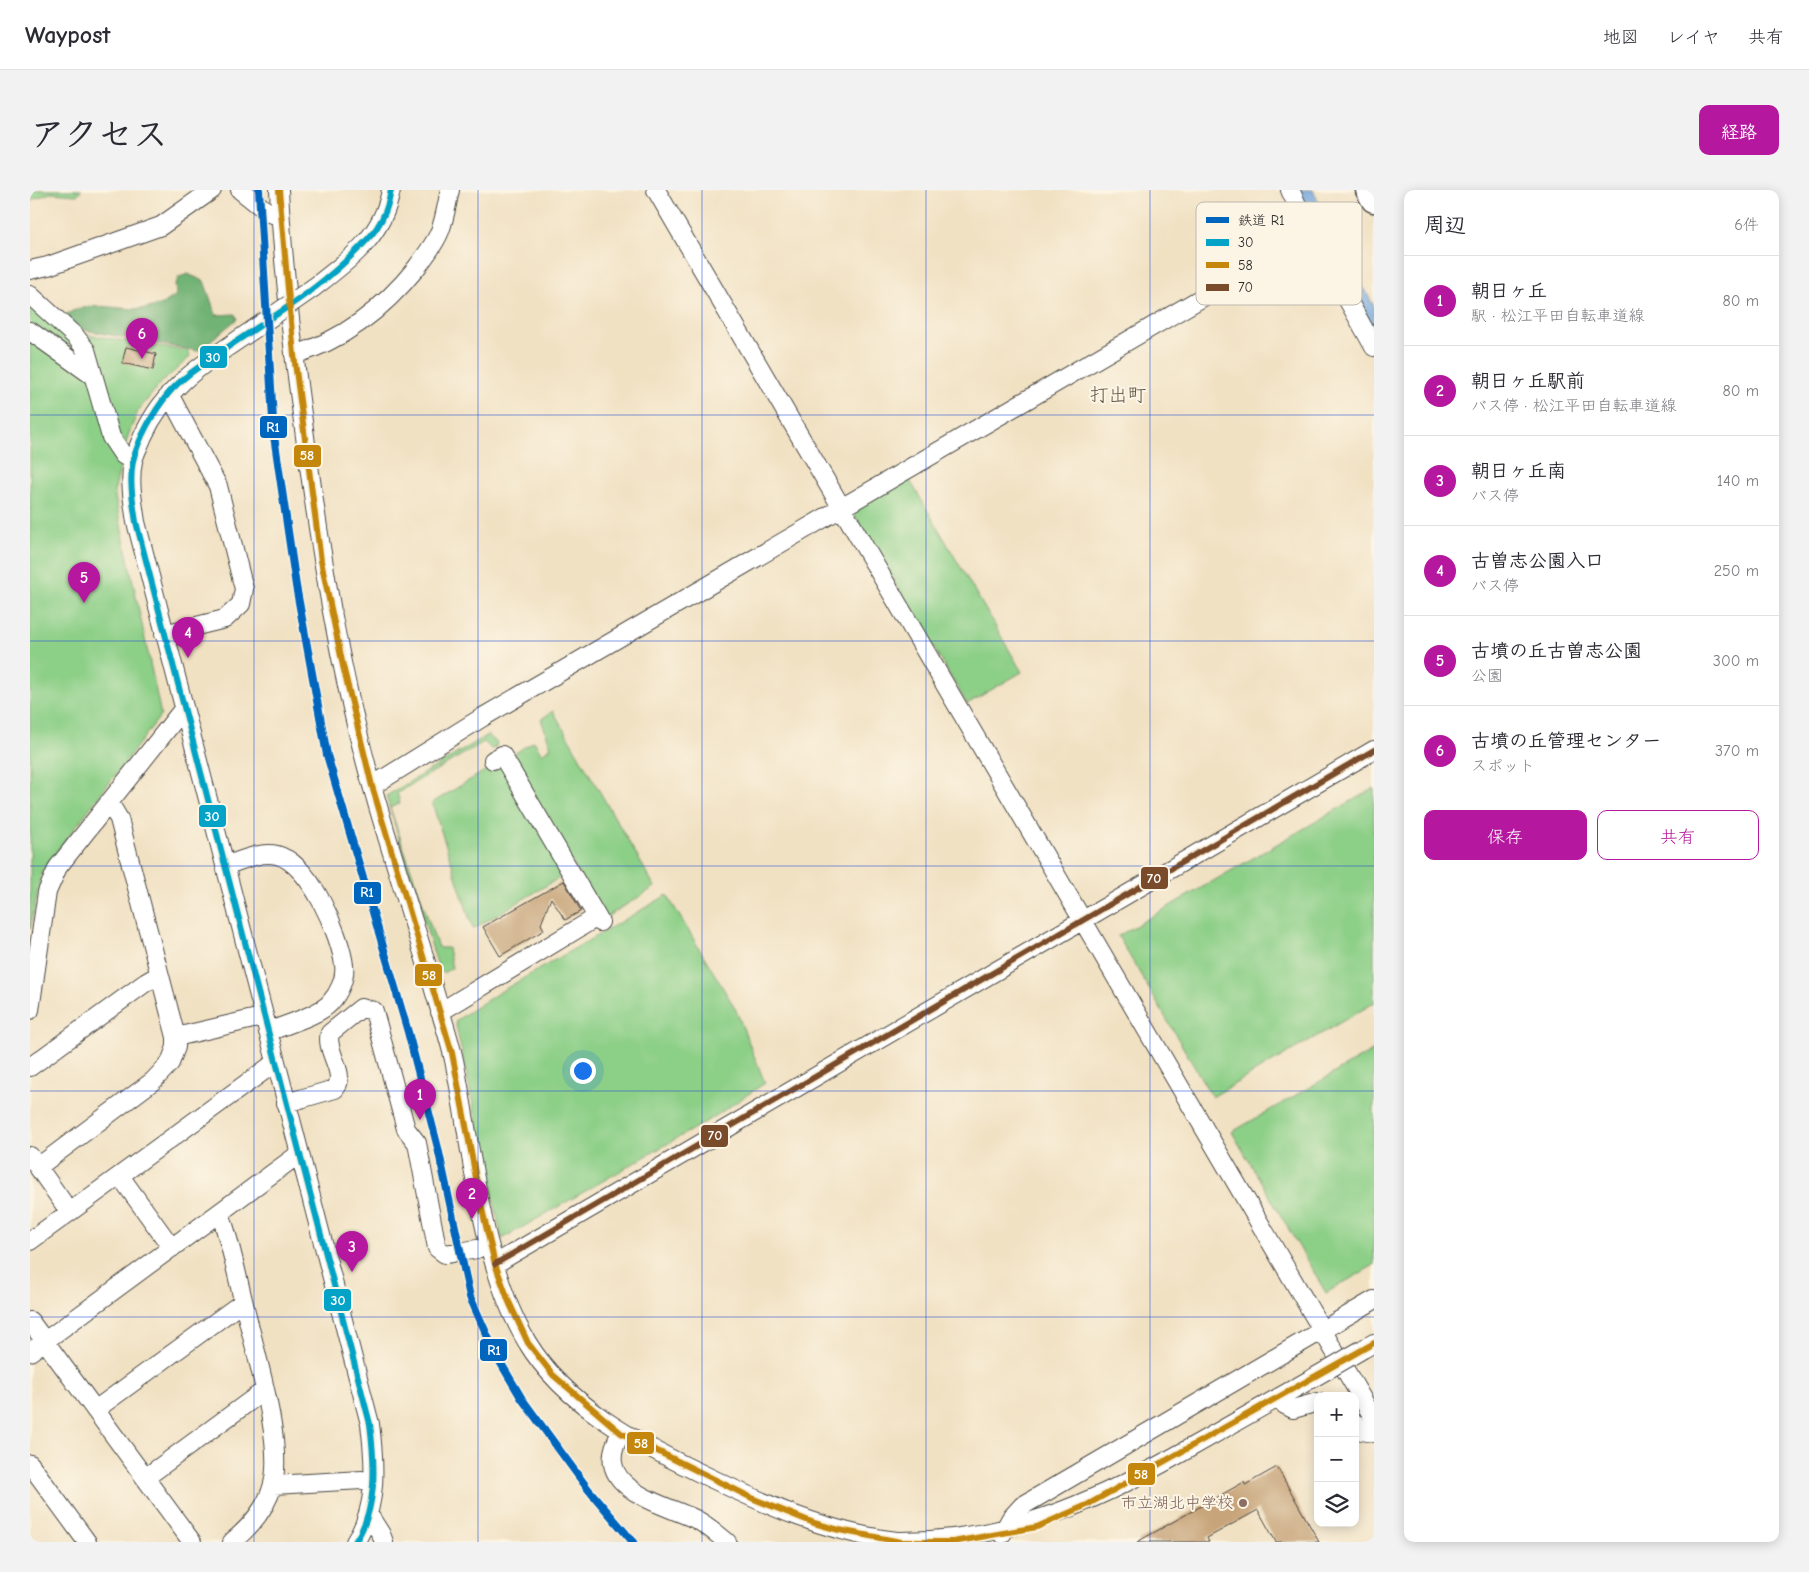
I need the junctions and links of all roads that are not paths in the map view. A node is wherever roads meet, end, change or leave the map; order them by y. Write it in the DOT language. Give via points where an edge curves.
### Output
graph roads {
  1 [pos="212,190"];
  2 [pos="240,190"];
  3 [pos="279,190"];
  4 [pos="391,190"];
  5 [pos="450,190"];
  6 [pos="656,190"];
  7 [pos="1290,190"];
  8 [pos="1369,190"];
  9 [pos="1374,199"];
  10 [pos="1296,202"];
  11 [pos="280,216"];
  12 [pos="30,270"];
  13 [pos="30,295"];
  14 [pos="1196,301"];
  15 [pos="1351,305"];
  16 [pos="30,331"];
  17 [pos="1374,347"];
  18 [pos="294,355"];
  19 [pos="93,376"];
  20 [pos="169,394"];
  21 [pos="133,461"];
  22 [pos="842,509"];
  23 [pos="164,634"];
  24 [pos="184,708"];
  25 [pos="1374,750"];
  26 [pos="493,760"];
  27 [pos="372,786"];
  28 [pos="109,802"];
  29 [pos="225,866"];
  30 [pos="1082,921"];
  31 [pos="160,975"];
  32 [pos="30,1010"];
  33 [pos="440,1012"];
  34 [pos="253,1019"];
  35 [pos="268,1032"];
  36 [pos="176,1037"];
  37 [pos="276,1062"];
  38 [pos="30,1067"];
  39 [pos="286,1103"];
  40 [pos="299,1154"];
  41 [pos="34,1161"];
  42 [pos="125,1183"];
  43 [pos="69,1211"];
  44 [pos="220,1213"];
  45 [pos="30,1241"];
  46 [pos="172,1248"];
  47 [pos="465,1251"];
  48 [pos="495,1264"];
  49 [pos="1374,1300"];
  50 [pos="243,1302"];
  51 [pos="30,1321"];
  52 [pos="1322,1330"];
  53 [pos="45,1341"];
  54 [pos="1369,1346"];
  55 [pos="30,1352"];
  56 [pos="264,1390"];
  57 [pos="1279,1397"];
  58 [pos="1314,1403"];
  59 [pos="95,1410"];
  60 [pos="1374,1418"];
  61 [pos="1359,1428"];
  62 [pos="621,1433"];
  63 [pos="1374,1434"];
  64 [pos="30,1464"];
  65 [pos="145,1478"];
  66 [pos="362,1480"];
  67 [pos="273,1485"];
  68 [pos="368,1515"];
  69 [pos="1002,1534"];
  70 [pos="88,1542"];
  71 [pos="192,1542"];
  72 [pos="232,1542"];
  73 [pos="355,1542"];
  74 [pos="384,1542"];
  75 [pos="727,1542"];
  76 [pos="901,1542"];
  1 -- 12 [label="street" via="161,226"];
  2 -- 11 [label="street" via="269,213"];
  3 -- 11 [label="street"];
  4 -- 20 [label="street, bridge" via="386,214 371,237 338,269 201,366"];
  5 -- 18 [label="street" via="440,232 400,289 357,325 311,350"];
  6 -- 22 [label="street"];
  7 -- 10 [label="street"];
  8 -- 9 [label="highway"];
  11 -- 18 [label="street"];
  13 -- 19 [label="street" via="76,337 86,350"];
  14 -- 22 [label="street"];
  15 -- 17 [label="street"];
  16 -- 19 [label="street"];
  18 -- 27 [label="street" via="321,561"];
  19 -- 21 [label="street" via="111,437 123,455"];
  20 -- 21 [label="street" via="150,422"];
  20 -- 23 [label="street" via="218,486 244,590 241,604 225,619"];
  21 -- 23 [label="street" via="131,484 136,522"];
  22 -- 27 [label="street" via="483,717"];
  22 -- 30 [label="street"];
  23 -- 24 [label="street"];
  24 -- 28 [label="street"];
  24 -- 29 [label="street"];
  25 -- 30 [label="street"];
  26 -- 33 [label="street" via="502,755 598,919"];
  27 -- 33 [label="street"];
  28 -- 31 [label="street" via="120,819"];
  28 -- 32 [label="street" via="58,867 47,892"];
  29 -- 35 [label="street"];
  29 -- 35 [label="street" via="255,856 276,855 291,862 305,876 331,920 344,965 342,982 328,1004"];
  30 -- 48 [label="street"];
  30 -- 52 [label="street"];
  31 -- 36 [label="street"];
  31 -- 38 [label="street"];
  33 -- 48 [label="street" via="452,1053"];
  34 -- 36 [label="street"];
  35 -- 37 [label="street"];
  36 -- 41 [label="street" via="170,1063 153,1082"];
  37 -- 39 [label="street"];
  37 -- 43 [label="street"];
  39 -- 40 [label="street"];
  39 -- 47 [label="street" via="335,1088 339,1076 329,1041 330,1033 361,1008 374,1012 406,1129 417,1143 437,1248 445,1254"];
  40 -- 44 [label="street"];
  40 -- 68 [label="street" via="370,1424 374,1471"];
  41 -- 43 [label="street"];
  42 -- 46 [label="street"];
  43 -- 45 [label="street"];
  44 -- 46 [label="street"];
  44 -- 50 [label="street"];
  46 -- 53 [label="street"];
  48 -- 62 [label="street" via="528,1343 553,1376"];
  49 -- 52 [label="street"];
  50 -- 56 [label="street"];
  50 -- 59 [label="street"];
  51 -- 53 [label="street"];
  52 -- 60 [label="street"];
  52 -- 69 [label="street" via="1022,1506"];
  53 -- 55 [label="street"];
  53 -- 59 [label="street"];
  54 -- 57 [label="street, bridge"];
  56 -- 65 [label="street"];
  56 -- 67 [label="street" via="275,1451"];
  57 -- 58 [label="street" via="1293,1410"];
  57 -- 69 [label="street" via="1088,1505 1037,1527"];
  59 -- 65 [label="street"];
  61 -- 63 [label="street"];
  62 -- 75 [label="street" via="611,1460 615,1472 642,1498 695,1519"];
  62 -- 76 [label="street" via="754,1499 814,1523"];
  64 -- 70 [label="street"];
  65 -- 71 [label="street"];
  66 -- 67 [label="street"];
  67 -- 72 [label="street" via="258,1516"];
  68 -- 73 [label="street"];
  68 -- 74 [label="street"];
  69 -- 76 [label="street" via="953,1542"];
}
